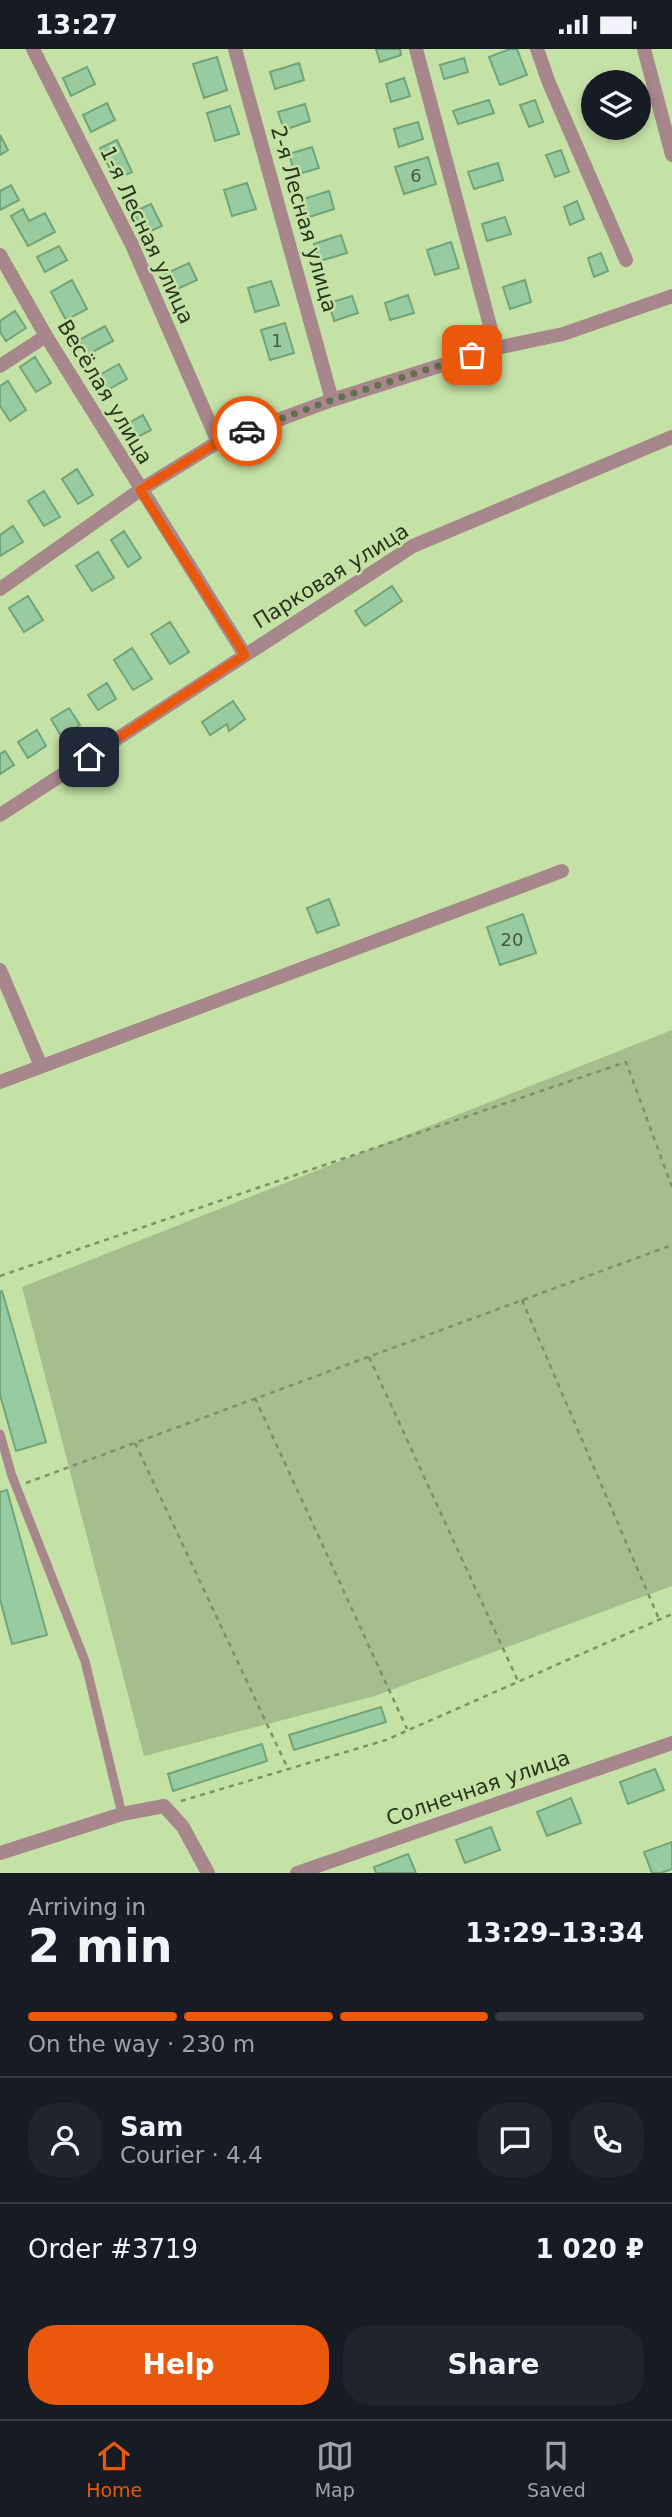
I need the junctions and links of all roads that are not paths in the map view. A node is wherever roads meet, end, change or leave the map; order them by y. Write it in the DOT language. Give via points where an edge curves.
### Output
graph roads {
  1 [pos="33,49"];
  2 [pos="234,49"];
  3 [pos="416,49"];
  4 [pos="537,49"];
  5 [pos="644,49"];
  6 [pos="672,155"];
  7 [pos="0,255"];
  8 [pos="626,260"];
  9 [pos="672,296"];
  10 [pos="46,336"];
  11 [pos="496,348"];
  12 [pos="0,366"];
  13 [pos="332,400"];
  14 [pos="672,437"];
  15 [pos="218,442"];
  16 [pos="140,490"];
  17 [pos="0,589"];
  18 [pos="245,655"];
  19 [pos="0,815"];
  20 [pos="562,871"];
  21 [pos="0,970"];
  22 [pos="41,1066"];
  23 [pos="0,1082"];
  24 [pos="0,1434"];
  25 [pos="672,1743"];
  26 [pos="122,1814"];
  27 [pos="0,1853"];
  28 [pos="208,1873"];
  29 [pos="297,1873"];
  1 -- 15 [label="street, 1-я Лесная улица" via="132,245"];
  2 -- 13 [label="street, 2-я Лесная улица"];
  3 -- 11 [label="street"];
  4 -- 8 [label="street"];
  5 -- 6 [label="street"];
  7 -- 10 [label="street, Весёлая улица"];
  9 -- 11 [label="street" via="563,334"];
  10 -- 12 [label="street"];
  10 -- 16 [label="street, Весёлая улица"];
  11 -- 13 [label="street"];
  13 -- 15 [label="street"];
  14 -- 18 [label="street, Парковая улица" via="413,546"];
  15 -- 16 [label="street"];
  16 -- 17 [label="street"];
  16 -- 18 [label="street, Весёлая улица"];
  18 -- 19 [label="street, Парковая улица"];
  20 -- 22 [label="street"];
  21 -- 22 [label="street"];
  22 -- 23 [label="street"];
  24 -- 26 [label="lane" via="85,1661"];
  25 -- 29 [label="street, Солнечная улица"];
  26 -- 27 [label="street"];
  26 -- 28 [label="street" via="164,1806 183,1827"];
}
